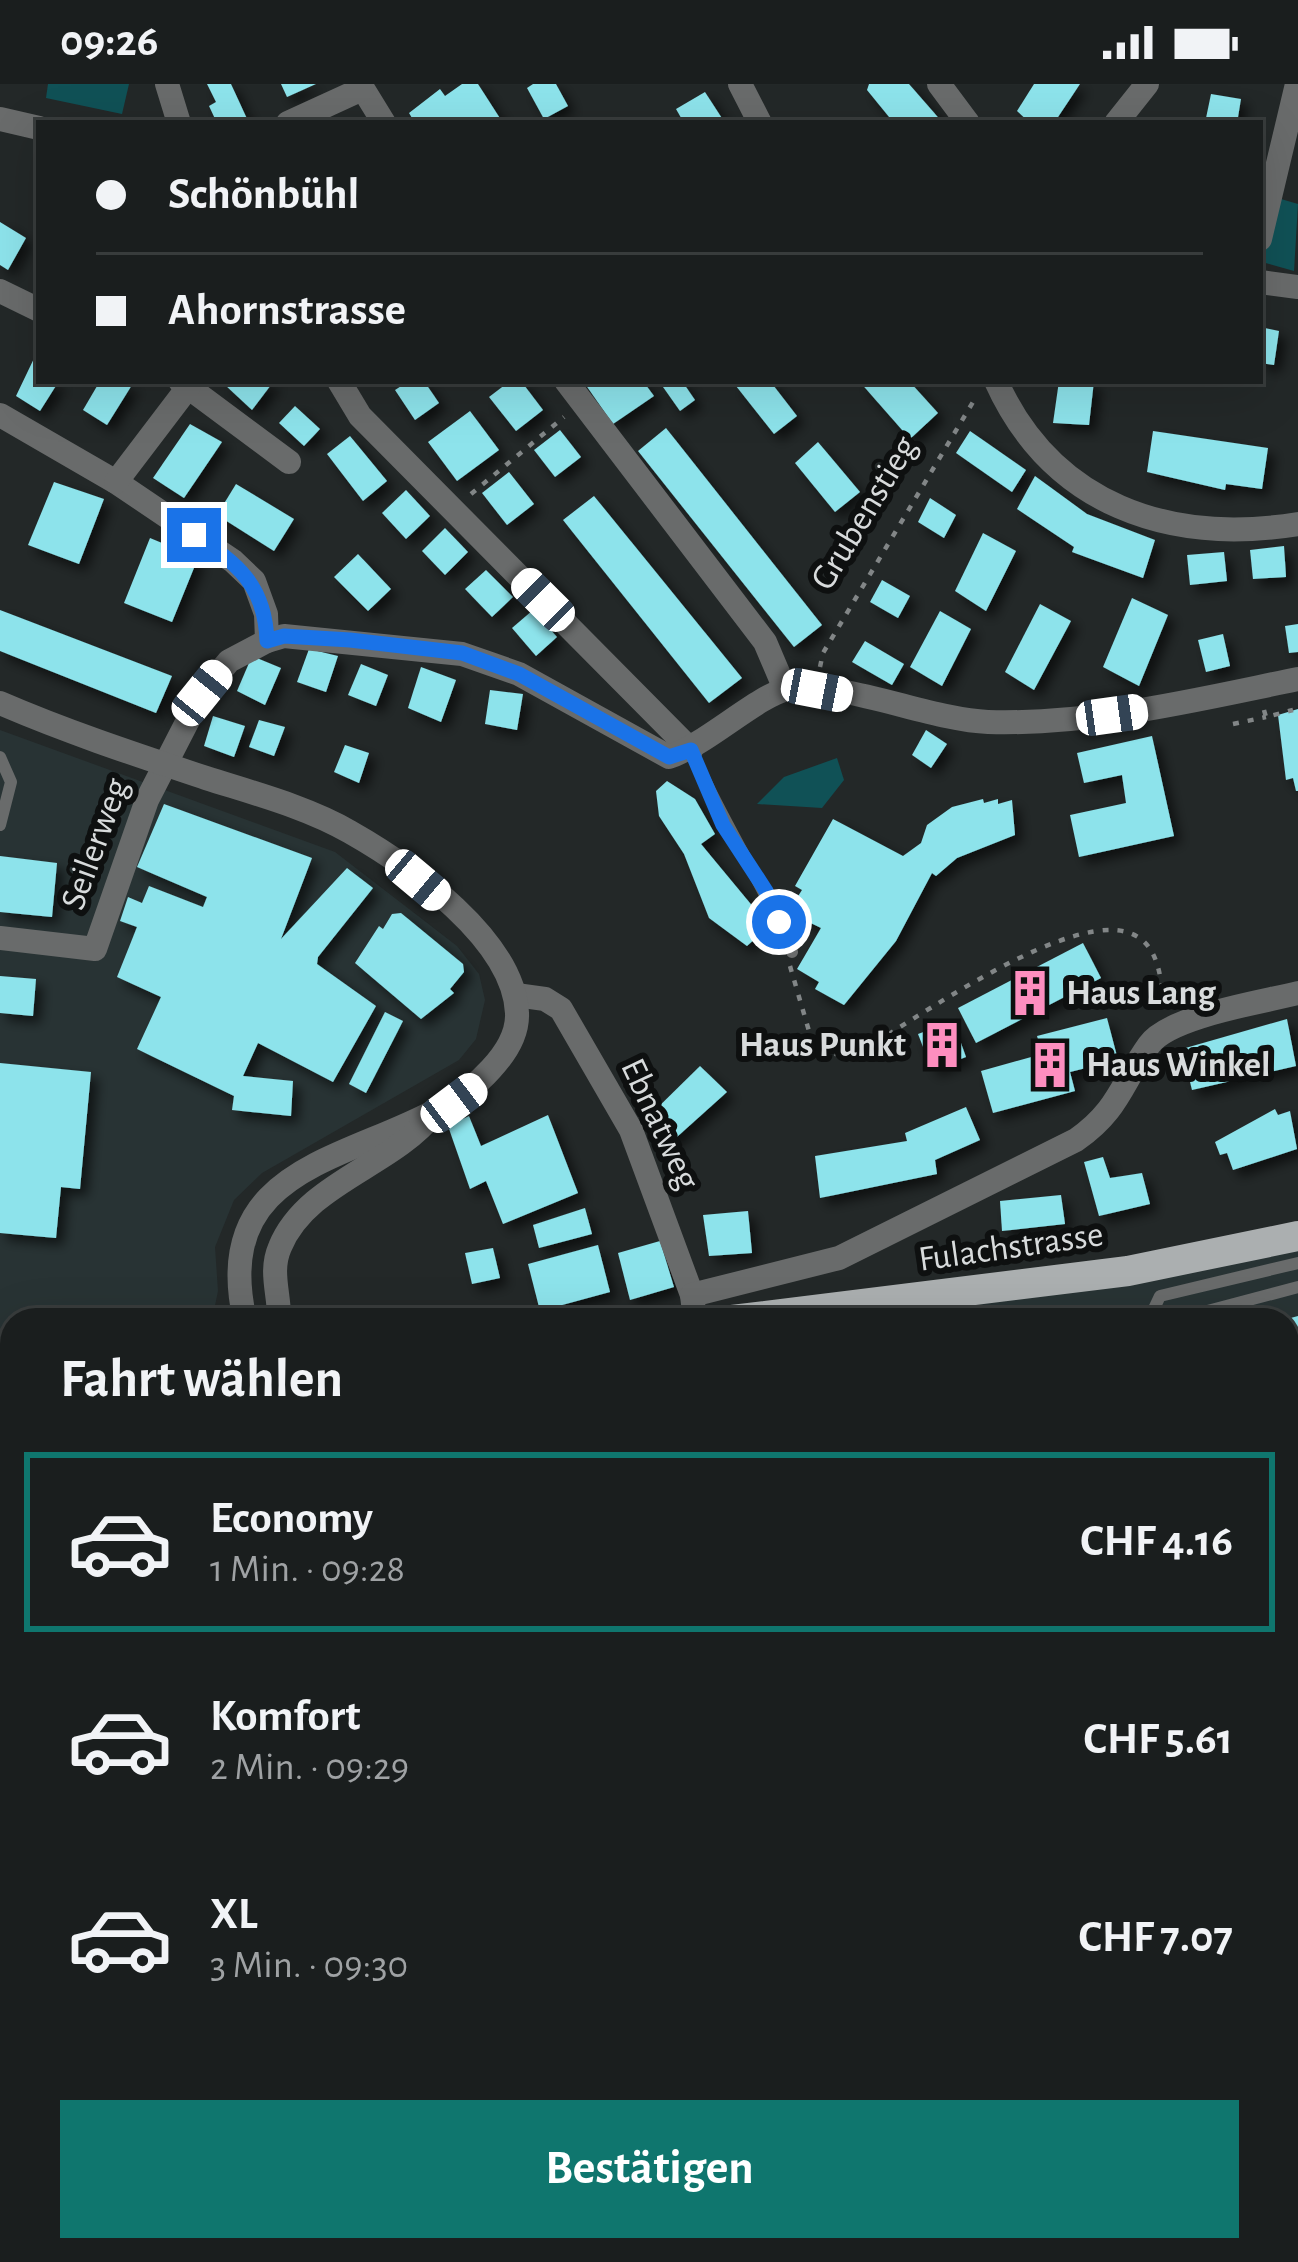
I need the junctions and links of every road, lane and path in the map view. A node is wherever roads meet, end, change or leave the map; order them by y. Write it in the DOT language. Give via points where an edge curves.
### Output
graph roads {
  1 [pos="166,84"];
  2 [pos="740,84"];
  3 [pos="939,84"];
  4 [pos="1147,84"];
  5 [pos="1297,84"];
  6 [pos="361,87"];
  7 [pos="0,119"];
  8 [pos="178,120"];
  9 [pos="295,120"];
  10 [pos="382,120"];
  11 [pos="758,120"];
  12 [pos="966,120"];
  13 [pos="1118,120"];
  14 [pos="36,127"];
  15 [pos="1263,226"];
  16 [pos="1263,282"];
  17 [pos="1298,286"];
  18 [pos="0,291"];
  19 [pos="36,309"];
  20 [pos="183,384"];
  21 [pos="185,384"];
  22 [pos="341,384"];
  23 [pos="986,388"];
  24 [pos="574,391"];
  25 [pos="0,415"];
  26 [pos="289,462"];
  27 [pos="116,482"];
  28 [pos="478,488"];
  29 [pos="1298,524"];
  30 [pos="267,641"];
  31 [pos="1298,680"];
  32 [pos="785,689"];
  33 [pos="817,690"];
  34 [pos="0,704"];
  35 [pos="1266,717"];
  36 [pos="1233,724"];
  37 [pos="691,750"];
  38 [pos="0,757"];
  39 [pos="165,764"];
  40 [pos="0,825"];
  41 [pos="0,938"];
  42 [pos="792,952"];
  43 [pos="1298,993"];
  44 [pos="516,995"];
  45 [pos="1167,1028"];
  46 [pos="433,1114"];
  47 [pos="1298,1236"];
  48 [pos="1298,1263"];
  49 [pos="1298,1287"];
  50 [pos="462,1307"];
  51 [pos="244,1308"];
  52 [pos="277,1308"];
  53 [pos="449,1308"];
  54 [pos="694,1308"];
  55 [pos="831,1308"];
  56 [pos="1154,1308"];
  57 [pos="1219,1308"];
  1 -- 8 [label="street"];
  2 -- 11 [label="street"];
  3 -- 12 [label="street"];
  4 -- 13 [label="street"];
  5 -- 15 [label="street"];
  6 -- 9 [label="street"];
  6 -- 10 [label="street"];
  7 -- 14 [label="street"];
  16 -- 17 [label="street"];
  18 -- 19 [label="street"];
  20 -- 27 [label="street"];
  21 -- 26 [label="street"];
  22 -- 37 [label="street" via="361,416"];
  23 -- 29 [label="street" via="1049,463 1097,497 1199,529"];
  23 -- 33 [label="path, Grubenstieg" via="823,653"];
  24 -- 28 [label="path"];
  24 -- 32 [label="street" via="765,642"];
  25 -- 27 [label="street"];
  27 -- 30 [label="street" via="254,581"];
  30 -- 37 [label="street" via="324,638 462,653 519,674 669,757"];
  30 -- 39 [label="street, Seilerweg" via="229,661 202,693"];
  31 -- 33 [label="street" via="1069,721 983,722"];
  32 -- 33 [label="street"];
  32 -- 37 [label="street"];
  34 -- 39 [label="street"];
  35 -- 36 [label="path"];
  37 -- 42 [label="lane"];
  38 -- 40 [label="lane" via="11,782"];
  39 -- 41 [label="street, Seilerweg" via="95,949"];
  39 -- 44 [label="street" via="350,832 490,942"];
  42 -- 45 [label="path" via="789,976 821,1051 851,1057 1057,941 1112,929 1139,937 1158,963"];
  43 -- 45 [label="street"];
  44 -- 46 [label="street" via="506,1052 477,1085"];
  44 -- 54 [label="street, Ebnatweg" via="561,1009 631,1130"];
  45 -- 54 [label="street" via="1105,1119 1076,1140 838,1258"];
  46 -- 51 [label="street" via="330,1156 260,1204 241,1241"];
  46 -- 52 [label="street" via="412,1141 304,1211 280,1246"];
  47 -- 55 [label="main road, Fulachstrasse" via="1110,1274"];
  48 -- 56 [label="lane" via="1160,1296"];
  49 -- 57 [label="lane"];
  50 -- 53 [label="path"];
}
